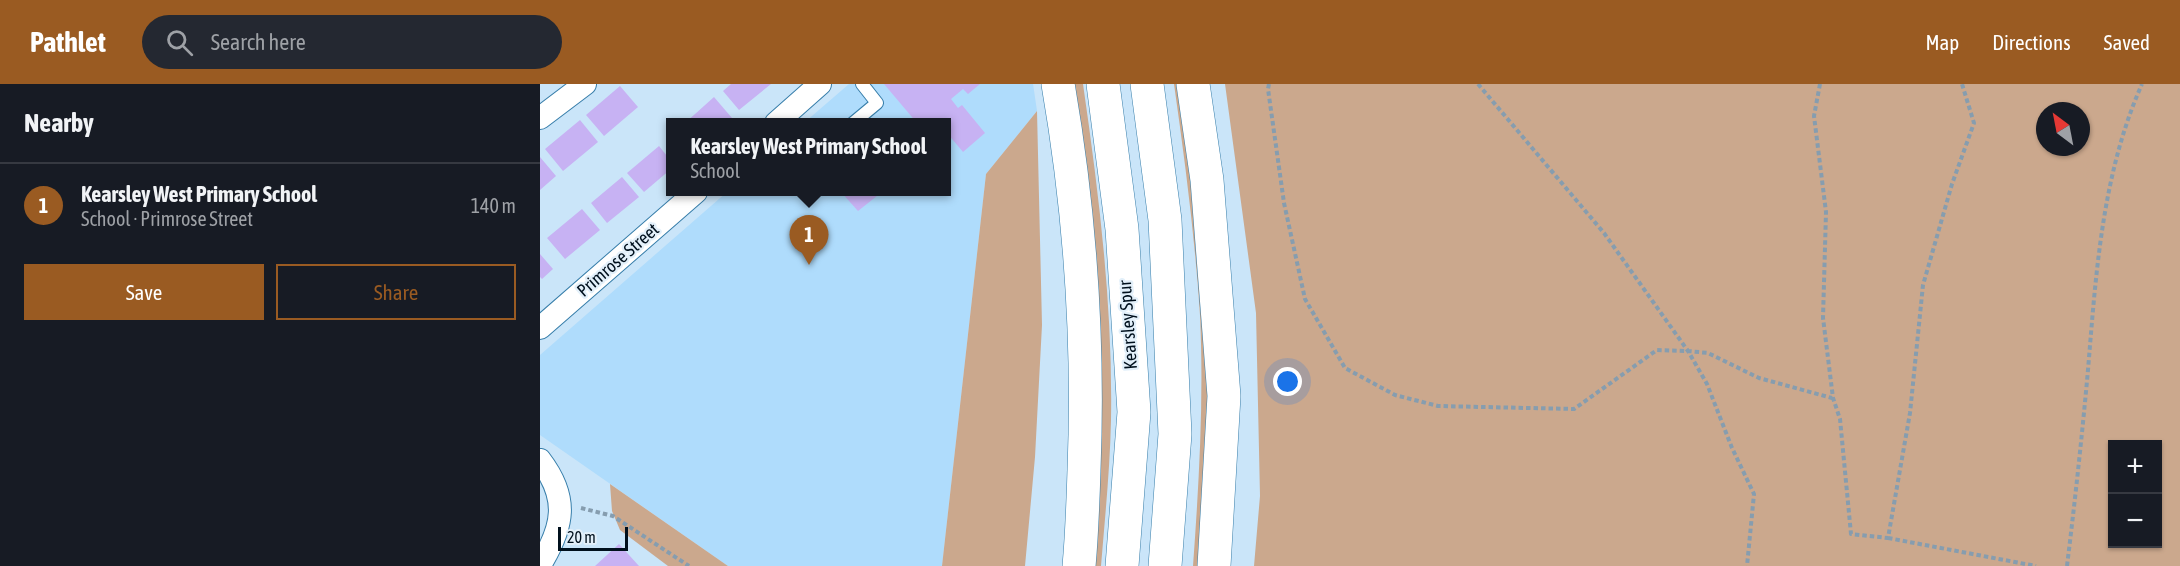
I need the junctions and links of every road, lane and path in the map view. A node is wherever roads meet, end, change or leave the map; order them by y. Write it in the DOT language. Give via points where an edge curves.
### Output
graph roads {
  1 [pos="585,84"];
  2 [pos="820,84"];
  3 [pos="862,84"];
  4 [pos="1058,84"];
  5 [pos="1103,84"];
  6 [pos="1147,84"];
  7 [pos="1193,84"];
  8 [pos="1269,84"];
  9 [pos="1478,84"];
  10 [pos="1820,84"];
  11 [pos="1962,84"];
  12 [pos="2142,84"];
  13 [pos="540,118"];
  14 [pos="782,118"];
  15 [pos="859,118"];
  16 [pos="691,196"];
  17 [pos="540,328"];
  18 [pos="1688,351"];
  19 [pos="1833,398"];
  20 [pos="540,460"];
  21 [pos="560,502"];
  22 [pos="1888,538"];
  23 [pos="540,565"];
  24 [pos="689,566"];
  25 [pos="1079,566"];
  26 [pos="1122,566"];
  27 [pos="1165,566"];
  28 [pos="1214,566"];
  29 [pos="1747,566"];
  30 [pos="2036,566"];
  31 [pos="2067,566"];
  1 -- 13 [label="street"];
  2 -- 14 [label="street"];
  3 -- 15 [label="lane" via="877,103"];
  4 -- 25 [label="highway" via="1075,214 1084,327 1086,414"];
  5 -- 26 [label="highway, Kearsley Spur" via="1122,229 1134,412"];
  6 -- 27 [label="highway" via="1165,220 1174,434"];
  7 -- 28 [label="highway" via="1207,180 1224,396"];
  8 -- 18 [label="path" via="1284,203 1305,299 1345,368 1395,395 1438,406 1574,409 1657,350"];
  9 -- 18 [label="path" via="1604,232"];
  10 -- 19 [label="path" via="1814,116 1826,212 1823,318"];
  11 -- 22 [label="path" via="1974,123 1923,285 1910,413"];
  12 -- 31 [label="path" via="2128,114 2109,183"];
  16 -- 17 [label="street, Primrose Street"];
  18 -- 19 [label="path" via="1708,353 1759,378"];
  18 -- 29 [label="path" via="1707,384 1754,494"];
  19 -- 22 [label="path" via="1840,419 1851,534"];
  20 -- 21 [label="street" via="556,484"];
  21 -- 23 [label="street" via="559,525"];
  21 -- 24 [label="path" via="613,516"];
  22 -- 30 [label="path"];
}
